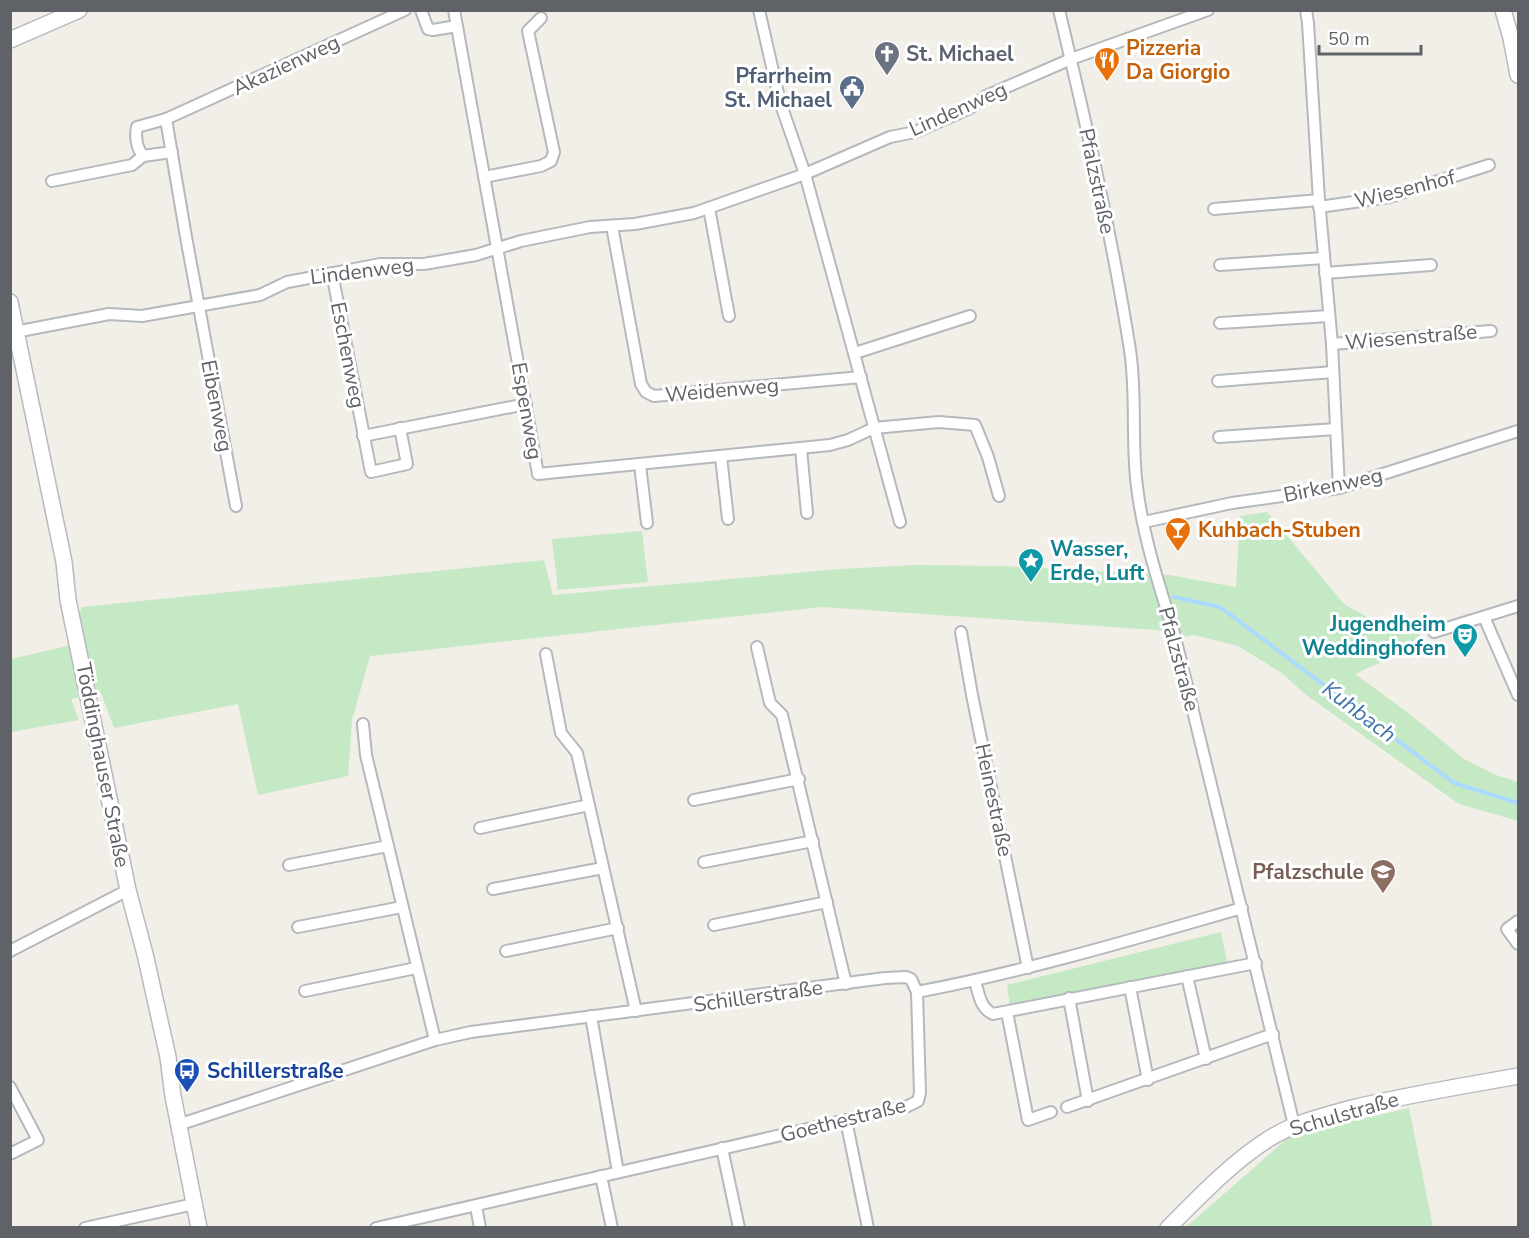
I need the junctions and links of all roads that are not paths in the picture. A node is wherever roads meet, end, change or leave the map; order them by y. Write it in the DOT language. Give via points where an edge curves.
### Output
graph roads {
  1 [pos="79,10"];
  2 [pos="405,10"];
  3 [pos="421,10"];
  4 [pos="454,10"];
  5 [pos="759,10"];
  6 [pos="1059,10"];
  7 [pos="1208,10"];
  8 [pos="1306,10"];
  9 [pos="1503,10"];
  10 [pos="541,18"];
  11 [pos="457,26"];
  12 [pos="10,40"];
  13 [pos="1071,59"];
  14 [pos="1518,75"];
  15 [pos="166,119"];
  16 [pos="172,152"];
  17 [pos="143,156"];
  18 [pos="1489,165"];
  19 [pos="805,174"];
  20 [pos="484,177"];
  21 [pos="52,181"];
  22 [pos="1319,204"];
  23 [pos="709,208"];
  24 [pos="1214,209"];
  25 [pos="612,226"];
  26 [pos="496,248"];
  27 [pos="1323,258"];
  28 [pos="1220,265"];
  29 [pos="1431,265"];
  30 [pos="332,273"];
  31 [pos="1325,273"];
  32 [pos="10,302"];
  33 [pos="199,306"];
  34 [pos="729,316"];
  35 [pos="970,316"];
  36 [pos="1329,316"];
  37 [pos="1220,323"];
  38 [pos="1491,331"];
  39 [pos="15,332"];
  40 [pos="1332,344"];
  41 [pos="855,352"];
  42 [pos="1333,372"];
  43 [pos="861,377"];
  44 [pos="1218,381"];
  45 [pos="526,404"];
  46 [pos="400,428"];
  47 [pos="874,428"];
  48 [pos="1336,429"];
  49 [pos="1518,431"];
  50 [pos="363,436"];
  51 [pos="1219,437"];
  52 [pos="801,448"];
  53 [pos="721,457"];
  54 [pos="640,465"];
  55 [pos="1339,488"];
  56 [pos="999,496"];
  57 [pos="236,506"];
  58 [pos="807,513"];
  59 [pos="728,519"];
  60 [pos="900,522"];
  61 [pos="1144,522"];
  62 [pos="647,524"];
  63 [pos="1518,606"];
  64 [pos="1484,617"];
  65 [pos="961,632"];
  66 [pos="1434,632"];
  67 [pos="757,647"];
  68 [pos="546,654"];
  69 [pos="1518,695"];
  70 [pos="363,724"];
  71 [pos="799,779"];
  72 [pos="694,800"];
  73 [pos="589,805"];
  74 [pos="480,828"];
  75 [pos="813,841"];
  76 [pos="388,846"];
  77 [pos="705,862"];
  78 [pos="289,865"];
  79 [pos="603,868"];
  80 [pos="128,890"];
  81 [pos="493,890"];
  82 [pos="827,902"];
  83 [pos="402,907"];
  84 [pos="1242,908"];
  85 [pos="1518,921"];
  86 [pos="714,925"];
  87 [pos="298,927"];
  88 [pos="618,928"];
  89 [pos="1518,944"];
  90 [pos="10,951"];
  91 [pos="506,951"];
  92 [pos="1256,963"];
  93 [pos="416,968"];
  94 [pos="1028,968"];
  95 [pos="1187,976"];
  96 [pos="975,981"];
  97 [pos="846,984"];
  98 [pos="1130,987"];
  99 [pos="305,991"];
  100 [pos="917,992"];
  101 [pos="1069,998"];
  102 [pos="636,1011"];
  103 [pos="1007,1012"];
  104 [pos="591,1016"];
  105 [pos="1273,1034"];
  106 [pos="435,1040"];
  107 [pos="1206,1059"];
  108 [pos="1518,1076"];
  109 [pos="1148,1080"];
  110 [pos="10,1087"];
  111 [pos="1088,1101"];
  112 [pos="1067,1107"];
  113 [pos="1051,1112"];
  114 [pos="846,1120"];
  115 [pos="178,1125"];
  116 [pos="1294,1125"];
  117 [pos="722,1148"];
  118 [pos="10,1154"];
  119 [pos="618,1172"];
  120 [pos="602,1176"];
  121 [pos="194,1204"];
  122 [pos="476,1206"];
  123 [pos="85,1227"];
  124 [pos="199,1227"];
  125 [pos="376,1227"];
  126 [pos="480,1227"];
  127 [pos="612,1227"];
  128 [pos="739,1227"];
  129 [pos="868,1227"];
  130 [pos="1168,1227"];
  1 -- 12 [label="street"];
  2 -- 15 [label="street, Akazienweg"];
  3 -- 11 [label="street" via="428,29"];
  4 -- 11 [label="street"];
  5 -- 19 [label="street" via="780,102"];
  6 -- 13 [label="street, Pfalzstraße"];
  7 -- 13 [label="street, Lindenweg"];
  8 -- 22 [label="street, Wiesenstraße"];
  9 -- 14 [label="street"];
  10 -- 20 [label="street" via="528,31 555,152 551,161 542,166"];
  11 -- 20 [label="street"];
  13 -- 19 [label="street, Lindenweg" via="915,132 890,137"];
  13 -- 61 [label="street, Pfalzstraße" via="1131,353 1137,486"];
  15 -- 16 [label="street"];
  15 -- 17 [label="street, Akazienweg" via="137,127 135,133"];
  16 -- 17 [label="street"];
  16 -- 33 [label="street"];
  17 -- 21 [label="street" via="132,165"];
  18 -- 22 [label="street, Wiesenhof" via="1389,197"];
  19 -- 23 [label="street, Lindenweg"];
  19 -- 41 [label="street"];
  20 -- 26 [label="street"];
  22 -- 24 [label="street"];
  22 -- 27 [label="street, Wiesenstraße"];
  23 -- 25 [label="street, Lindenweg"];
  23 -- 34 [label="street"];
  25 -- 26 [label="street, Lindenweg" via="590,227"];
  25 -- 43 [label="street, Weidenweg" via="640,384 645,392 654,396"];
  26 -- 30 [label="street, Lindenweg" via="424,264 380,264"];
  26 -- 45 [label="street, Espenweg"];
  27 -- 28 [label="street"];
  27 -- 31 [label="street, Wiesenstraße"];
  29 -- 31 [label="street"];
  30 -- 33 [label="street, Lindenweg" via="287,282 260,295"];
  30 -- 50 [label="street, Eschenweg"];
  31 -- 36 [label="street, Wiesenstraße"];
  32 -- 39 [label="street, Töddinghauser Straße"];
  33 -- 39 [label="street, Lindenweg" via="142,316 108,314"];
  33 -- 57 [label="street, Eibenweg"];
  35 -- 41 [label="street"];
  36 -- 37 [label="street, Wiesenstraße"];
  36 -- 40 [label="street, Wiesenstraße"];
  38 -- 40 [label="street, Wiesenstraße"];
  39 -- 80 [label="street, Töddinghauser Straße"];
  40 -- 42 [label="street, Wiesenstraße"];
  41 -- 43 [label="street"];
  42 -- 44 [label="street, Wiesenstraße"];
  42 -- 48 [label="street, Wiesenstraße"];
  43 -- 47 [label="street"];
  45 -- 46 [label="street, Eschenweg"];
  45 -- 54 [label="street, Espenweg" via="538,474"];
  46 -- 50 [label="street, Eschenweg"];
  46 -- 50 [label="street, Eschenweg" via="407,464 371,472"];
  47 -- 52 [label="street, Espenweg" via="830,446"];
  47 -- 56 [label="street, Espenweg" via="939,422 975,425"];
  47 -- 60 [label="street"];
  48 -- 51 [label="street"];
  48 -- 55 [label="street, Wiesenstraße"];
  49 -- 55 [label="street, Birkenweg"];
  52 -- 53 [label="street, Espenweg"];
  52 -- 58 [label="street"];
  53 -- 54 [label="street, Espenweg"];
  53 -- 59 [label="street"];
  54 -- 62 [label="street"];
  55 -- 61 [label="street, Birkenweg" via="1232,503"];
  61 -- 84 [label="street, Pfalzstraße"];
  63 -- 64 [label="street"];
  64 -- 66 [label="street"];
  64 -- 69 [label="street"];
  65 -- 94 [label="street, Heinestraße"];
  67 -- 71 [label="street" via="770,704 782,715"];
  68 -- 73 [label="street" via="561,733 577,753"];
  70 -- 76 [label="street" via="366,755"];
  71 -- 72 [label="street"];
  71 -- 75 [label="street"];
  73 -- 74 [label="street"];
  73 -- 79 [label="street"];
  75 -- 77 [label="street"];
  75 -- 82 [label="street"];
  76 -- 78 [label="street"];
  76 -- 83 [label="street"];
  79 -- 81 [label="street"];
  79 -- 88 [label="street"];
  80 -- 90 [label="street"];
  80 -- 115 [label="street, Töddinghauser Straße" via="168,1058"];
  82 -- 86 [label="street"];
  82 -- 97 [label="street"];
  83 -- 87 [label="street"];
  83 -- 93 [label="street"];
  84 -- 92 [label="street, Pfalzstraße"];
  84 -- 94 [label="street"];
  85 -- 89 [label="street" via="1507,929"];
  88 -- 91 [label="street"];
  88 -- 102 [label="street"];
  92 -- 95 [label="street"];
  92 -- 105 [label="street, Pfalzstraße"];
  93 -- 99 [label="street"];
  93 -- 106 [label="street"];
  94 -- 96 [label="street"];
  95 -- 98 [label="street"];
  95 -- 107 [label="street"];
  96 -- 100 [label="street"];
  96 -- 103 [label="street" via="986,1011"];
  97 -- 100 [label="street, Schillerstraße" via="906,977"];
  97 -- 102 [label="street, Schillerstraße"];
  98 -- 101 [label="street"];
  98 -- 109 [label="street"];
  100 -- 114 [label="street, Goethestraße" via="918,1101"];
  101 -- 103 [label="street"];
  101 -- 111 [label="street"];
  102 -- 104 [label="street, Schillerstraße"];
  103 -- 113 [label="street" via="1028,1120"];
  104 -- 106 [label="street, Schillerstraße"];
  104 -- 119 [label="street"];
  105 -- 107 [label="street"];
  105 -- 116 [label="street, Pfalzstraße"];
  106 -- 115 [label="street, Schillerstraße"];
  107 -- 109 [label="street"];
  108 -- 116 [label="street, Schulstraße" via="1383,1101"];
  109 -- 111 [label="street"];
  110 -- 118 [label="street" via="38,1140"];
  111 -- 112 [label="street"];
  114 -- 117 [label="street, Goethestraße"];
  114 -- 129 [label="street"];
  115 -- 121 [label="street, Töddinghauser Straße"];
  116 -- 130 [label="street, Schulstraße" via="1245,1156"];
  117 -- 119 [label="street, Goethestraße"];
  117 -- 128 [label="street"];
  119 -- 120 [label="street, Goethestraße"];
  120 -- 122 [label="street, Goethestraße"];
  120 -- 127 [label="street"];
  121 -- 123 [label="street"];
  121 -- 124 [label="street, Töddinghauser Straße"];
  122 -- 125 [label="street, Goethestraße"];
  122 -- 126 [label="street"];
}
